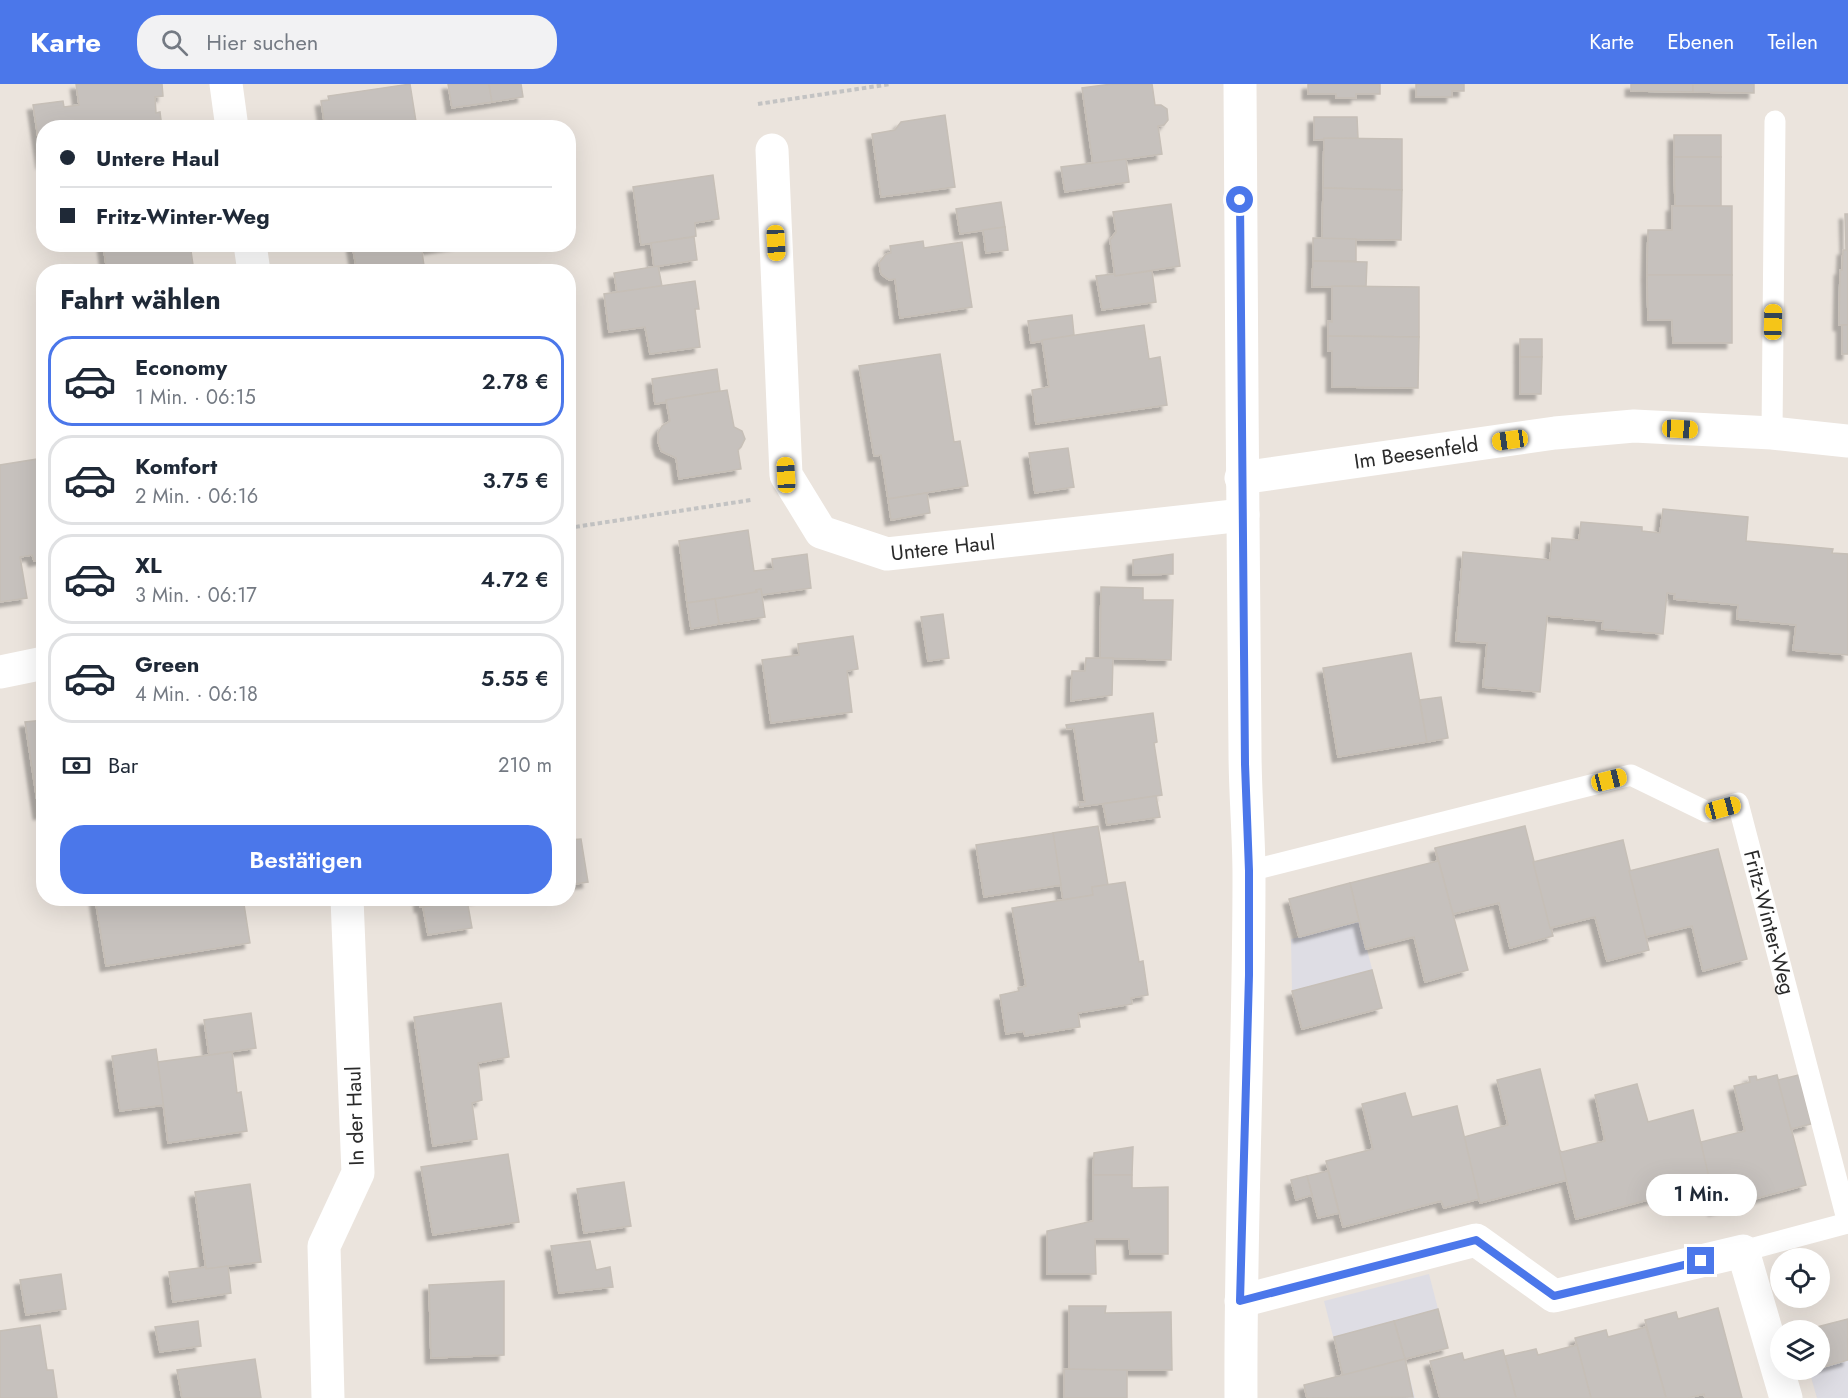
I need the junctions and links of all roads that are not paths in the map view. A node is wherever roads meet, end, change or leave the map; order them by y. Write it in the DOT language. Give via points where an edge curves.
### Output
graph roads {
  1 [pos="226,84"];
  2 [pos="1240,84"];
  3 [pos="231,120"];
  4 [pos="1775,121"];
  5 [pos="772,150"];
  6 [pos="1772,434"];
  7 [pos="1848,441"];
  8 [pos="1241,478"];
  9 [pos="1243,514"];
  10 [pos="36,665"];
  11 [pos="0,672"];
  12 [pos="1249,871"];
  13 [pos="347,906"];
  14 [pos="1848,1223"];
  15 [pos="1743,1251"];
  16 [pos="1240,1301"];
  17 [pos="328,1398"];
  18 [pos="1241,1398"];
  19 [pos="1786,1398"];
  1 -- 3 [label="street"];
  2 -- 8 [label="street"];
  4 -- 6 [label="lane"];
  5 -- 9 [label="street, Untere Haul" via="786,475 820,532 887,554"];
  6 -- 7 [label="street, Im Beesenfeld"];
  6 -- 8 [label="street, Im Beesenfeld" via="1634,426 1555,433"];
  8 -- 9 [label="street"];
  9 -- 12 [label="street"];
  10 -- 11 [label="street"];
  12 -- 14 [label="lane, Fritz-Winter-Weg" via="1631,775 1707,812 1738,804"];
  12 -- 16 [label="street"];
  13 -- 17 [label="street, In der Haul" via="358,1173 324,1246"];
  14 -- 15 [label="lane, Fritz-Winter-Weg"];
  15 -- 16 [label="street, Fritz-Winter-Weg" via="1554,1296 1476,1240"];
  15 -- 19 [label="street"];
  16 -- 18 [label="street"];
}
